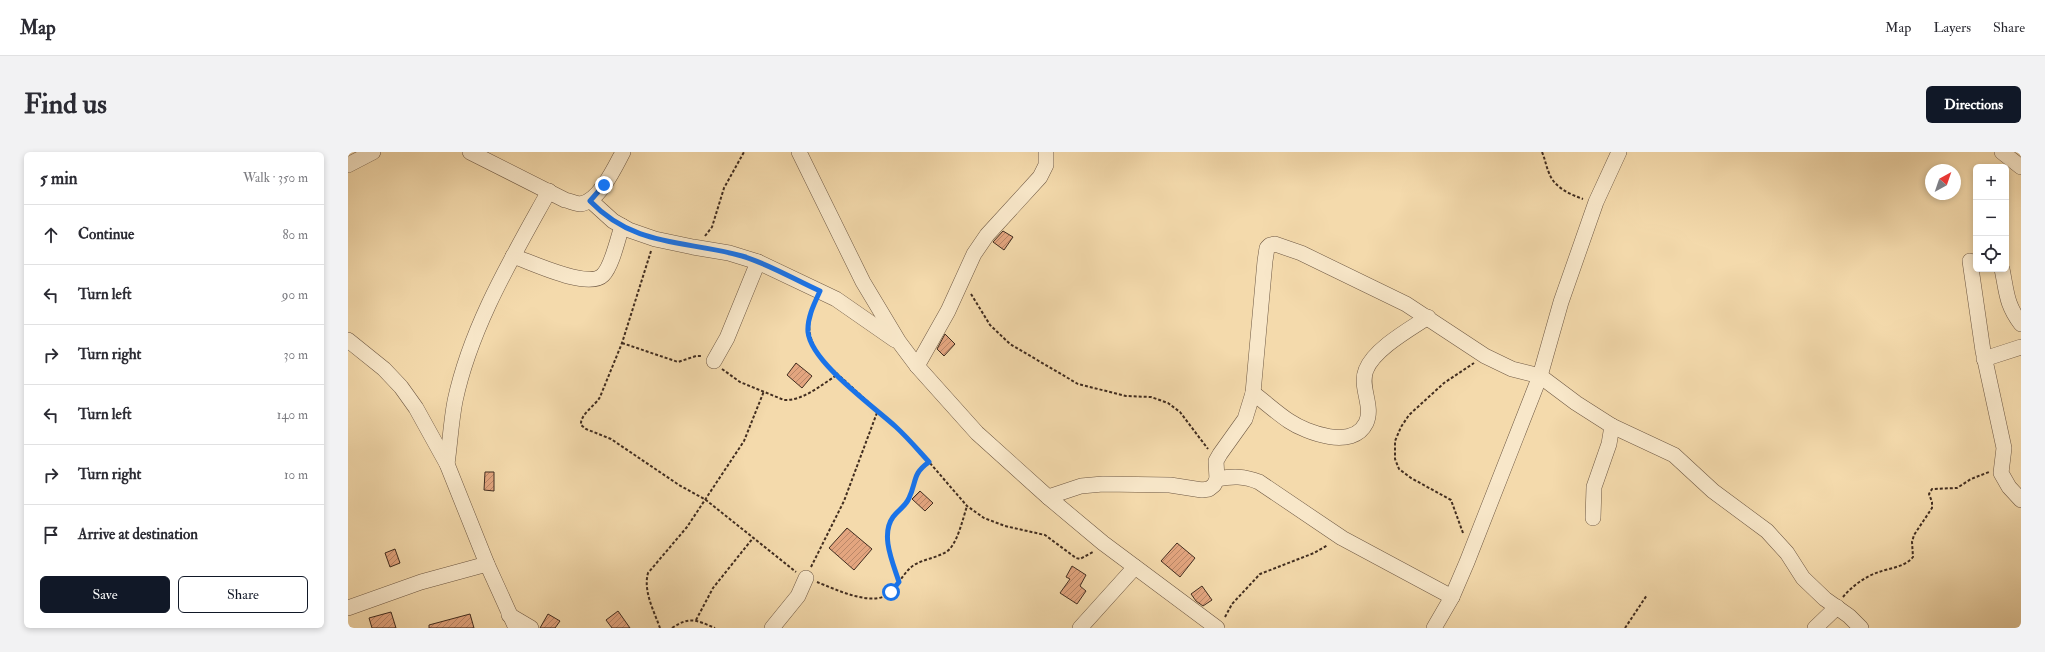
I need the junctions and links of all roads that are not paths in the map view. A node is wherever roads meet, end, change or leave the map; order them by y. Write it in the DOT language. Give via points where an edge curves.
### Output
graph roads {
  1 [pos="373,152"];
  2 [pos="470,152"];
  3 [pos="623,152"];
  4 [pos="799,152"];
  5 [pos="1046,152"];
  6 [pos="1618,152"];
  7 [pos="348,165"];
  8 [pos="549,191"];
  9 [pos="590,201"];
  10 [pos="622,226"];
  11 [pos="513,256"];
  12 [pos="1970,261"];
  13 [pos="758,262"];
  14 [pos="2002,272"];
  15 [pos="1428,318"];
  16 [pos="2021,324"];
  17 [pos="348,340"];
  18 [pos="899,342"];
  19 [pos="2021,347"];
  20 [pos="1984,359"];
  21 [pos="714,361"];
  22 [pos="917,366"];
  23 [pos="1540,376"];
  24 [pos="1253,393"];
  25 [pos="1612,426"];
  26 [pos="447,464"];
  27 [pos="1217,479"];
  28 [pos="1048,497"];
  29 [pos="2020,497"];
  30 [pos="1593,518"];
  31 [pos="487,564"];
  32 [pos="1135,567"];
  33 [pos="806,578"];
  34 [pos="1452,597"];
  35 [pos="348,608"];
  36 [pos="1840,609"];
  37 [pos="508,614"];
  38 [pos="1219,625"];
  39 [pos="516,628"];
  40 [pos="531,628"];
  41 [pos="772,628"];
  42 [pos="1080,628"];
  43 [pos="1434,628"];
  44 [pos="1815,628"];
  45 [pos="1861,628"];
  1 -- 7 [label="street"];
  2 -- 8 [label="street"];
  3 -- 9 [label="street" via="604,185"];
  4 -- 18 [label="street" via="863,282"];
  5 -- 22 [label="street" via="1046,165 1040,177 987,235 974,254 948,311"];
  6 -- 23 [label="street" via="1596,202"];
  8 -- 9 [label="street" via="565,200 580,204"];
  8 -- 11 [label="street"];
  9 -- 10 [label="street" via="602,213"];
  10 -- 11 [label="street" via="608,266 603,275 594,280 573,278"];
  10 -- 13 [label="street" via="655,238 729,253"];
  11 -- 26 [label="street" via="472,344 455,401"];
  12 -- 20 [label="street"];
  13 -- 18 [label="street" via="852,308"];
  13 -- 21 [label="street" via="727,338"];
  14 -- 16 [label="street" via="2007,302"];
  15 -- 23 [label="street" via="1485,356 1512,369"];
  15 -- 24 [label="street" via="1404,333 1371,361 1364,379 1369,412 1366,424 1358,433 1346,438 1304,428 1290,422"];
  15 -- 24 [label="street" via="1406,304 1301,253 1275,244 1270,245 1265,261"];
  17 -- 26 [label="street" via="384,369 401,387 416,408"];
  18 -- 22 [label="street"];
  19 -- 20 [label="street"];
  20 -- 29 [label="street" via="2004,448 2001,468 2004,479"];
  22 -- 28 [label="street" via="977,433"];
  23 -- 25 [label="street"];
  23 -- 34 [label="street"];
  24 -- 27 [label="street" via="1245,419 1216,461"];
  25 -- 30 [label="street" via="1594,487"];
  25 -- 36 [label="street" via="1674,455 1713,491 1767,531 1787,553 1803,578"];
  26 -- 31 [label="street"];
  27 -- 28 [label="street" via="1209,489 1202,490 1170,485 1103,484 1082,486"];
  27 -- 34 [label="street" via="1234,476 1259,482 1342,538"];
  28 -- 32 [label="street"];
  31 -- 35 [label="street" via="421,582"];
  31 -- 37 [label="street"];
  32 -- 38 [label="street"];
  32 -- 42 [label="street"];
  33 -- 41 [label="street" via="798,596"];
  34 -- 43 [label="street"];
  36 -- 44 [label="street"];
  36 -- 45 [label="street"];
  37 -- 39 [label="street"];
  37 -- 40 [label="street"];
}
